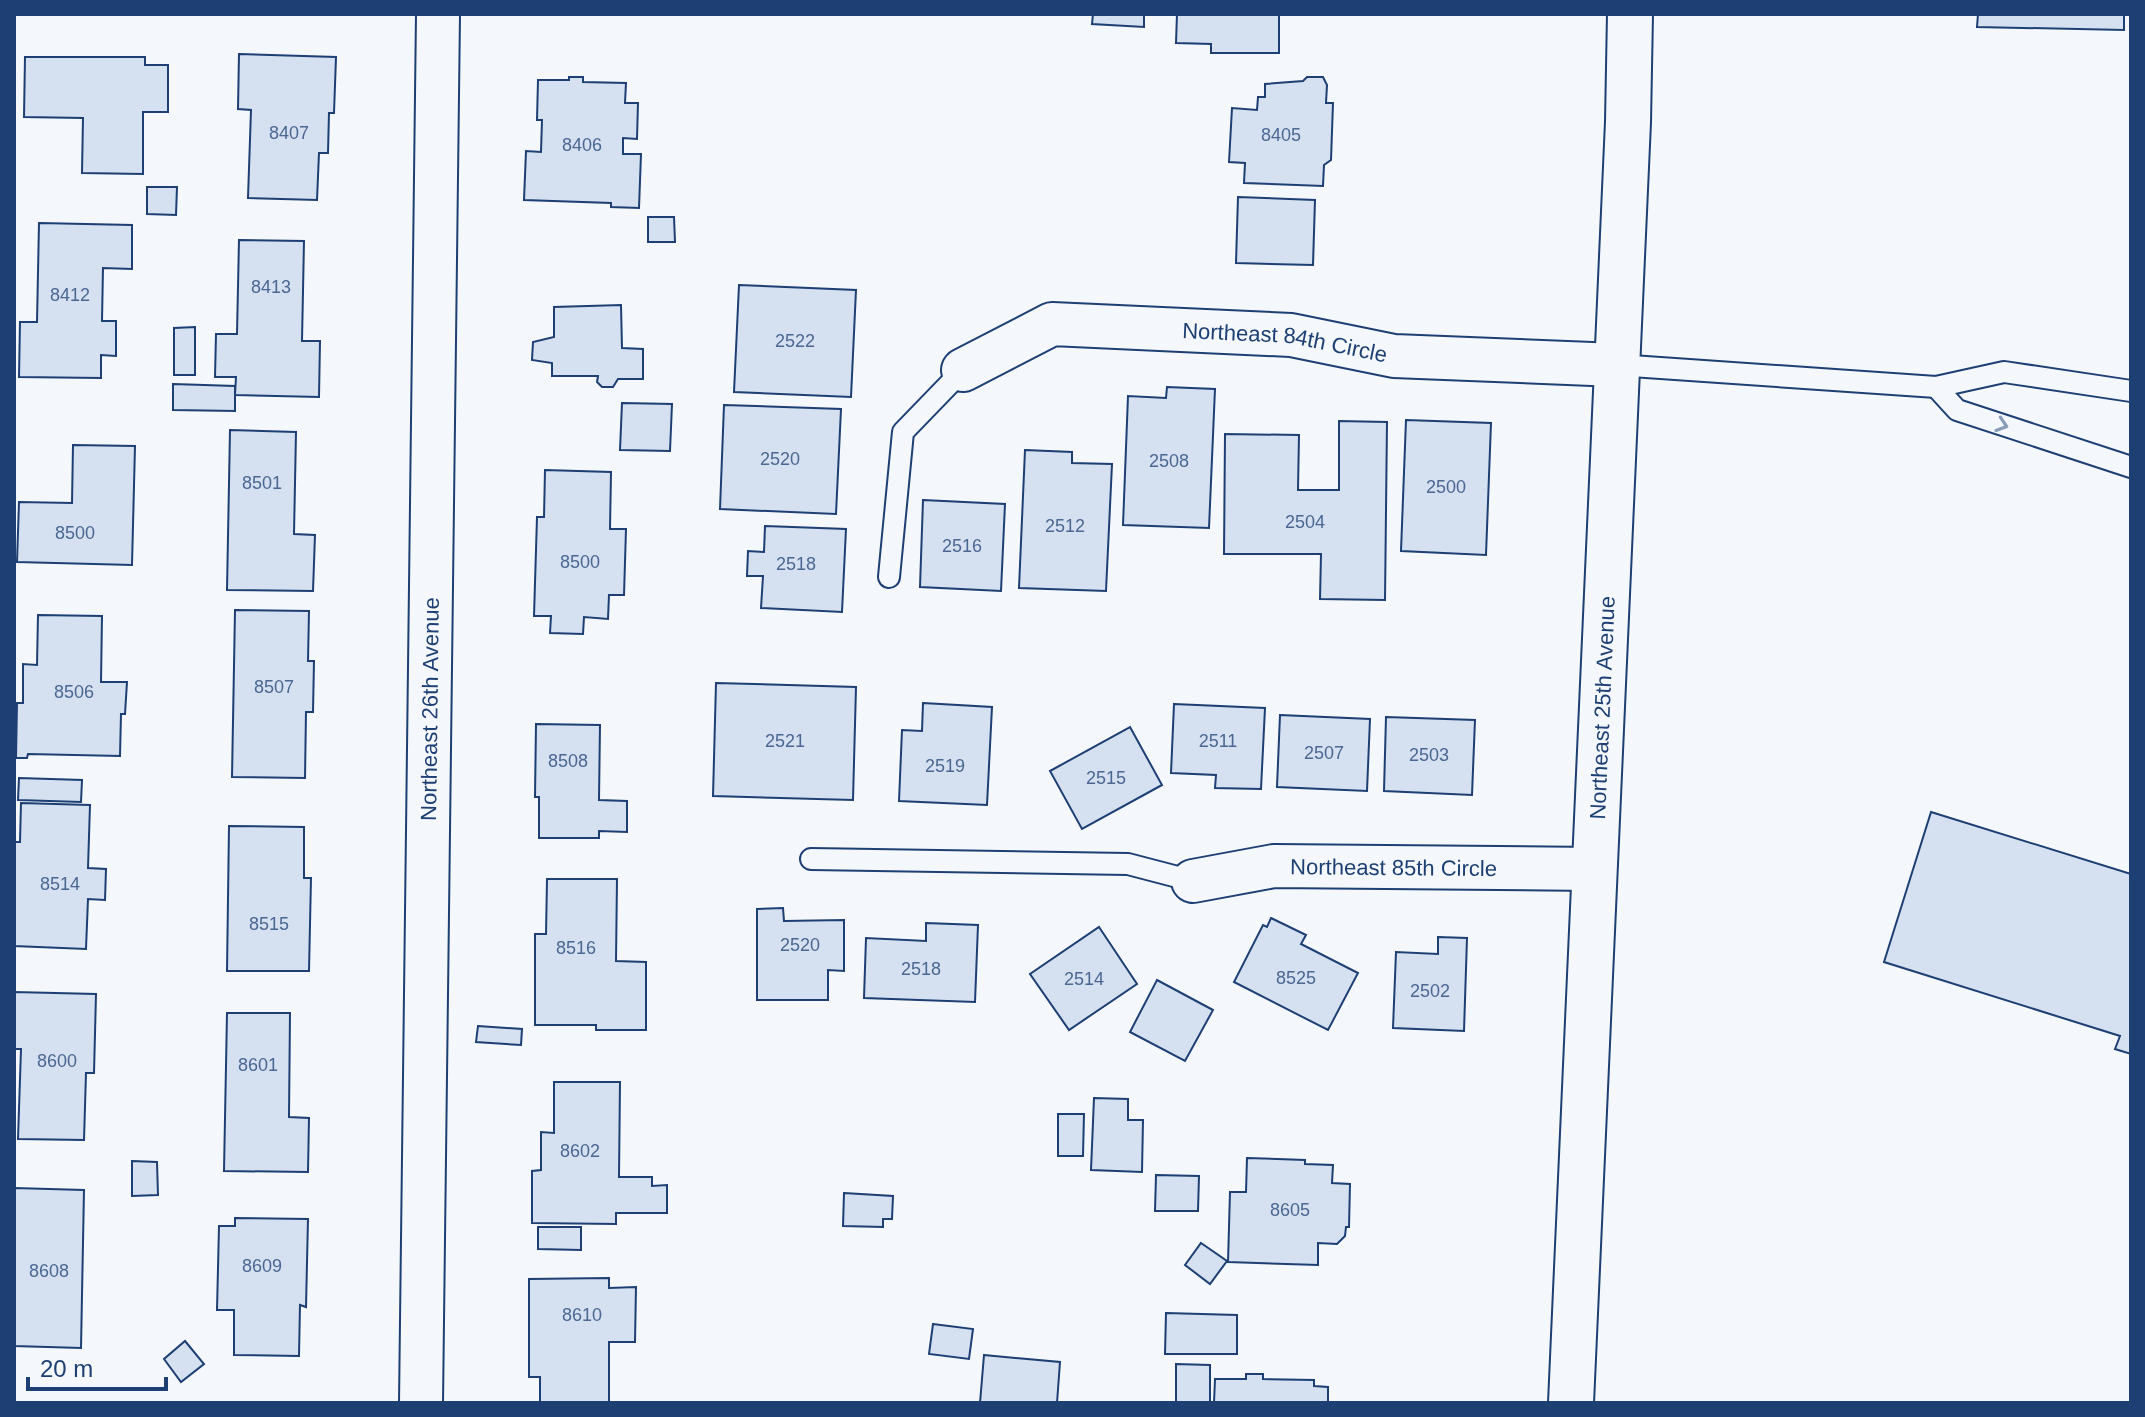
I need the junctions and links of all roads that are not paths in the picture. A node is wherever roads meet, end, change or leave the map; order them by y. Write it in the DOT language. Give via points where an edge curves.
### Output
graph roads {
  1 [pos="438,14"];
  2 [pos="1630,14"];
  3 [pos="1617,365"];
  4 [pos="963,370"];
  5 [pos="1936,387"];
  6 [pos="2131,391"];
  7 [pos="2131,467"];
  8 [pos="889,577"];
  9 [pos="811,859"];
  10 [pos="1594,869"];
  11 [pos="1193,881"];
  12 [pos="421,1403"];
  13 [pos="1571,1403"];
  1 -- 12 [label="street, Northeast 26th Avenue"];
  2 -- 3 [label="street, Northeast 25th Avenue"];
  3 -- 4 [label="street, Northeast 84th Circle" via="1394,356 1291,335 1052,324"];
  3 -- 5 [label="lane"];
  3 -- 10 [label="street, Northeast 25th Avenue"];
  4 -- 8 [label="lane" via="903,432"];
  5 -- 6 [label="lane" via="2004,372"];
  5 -- 7 [label="lane, one-way" via="1957,410"];
  9 -- 11 [label="lane" via="1128,864"];
  10 -- 11 [label="street, Northeast 85th Circle" via="1274,866"];
  10 -- 13 [label="street, Northeast 25th Avenue"];
}
